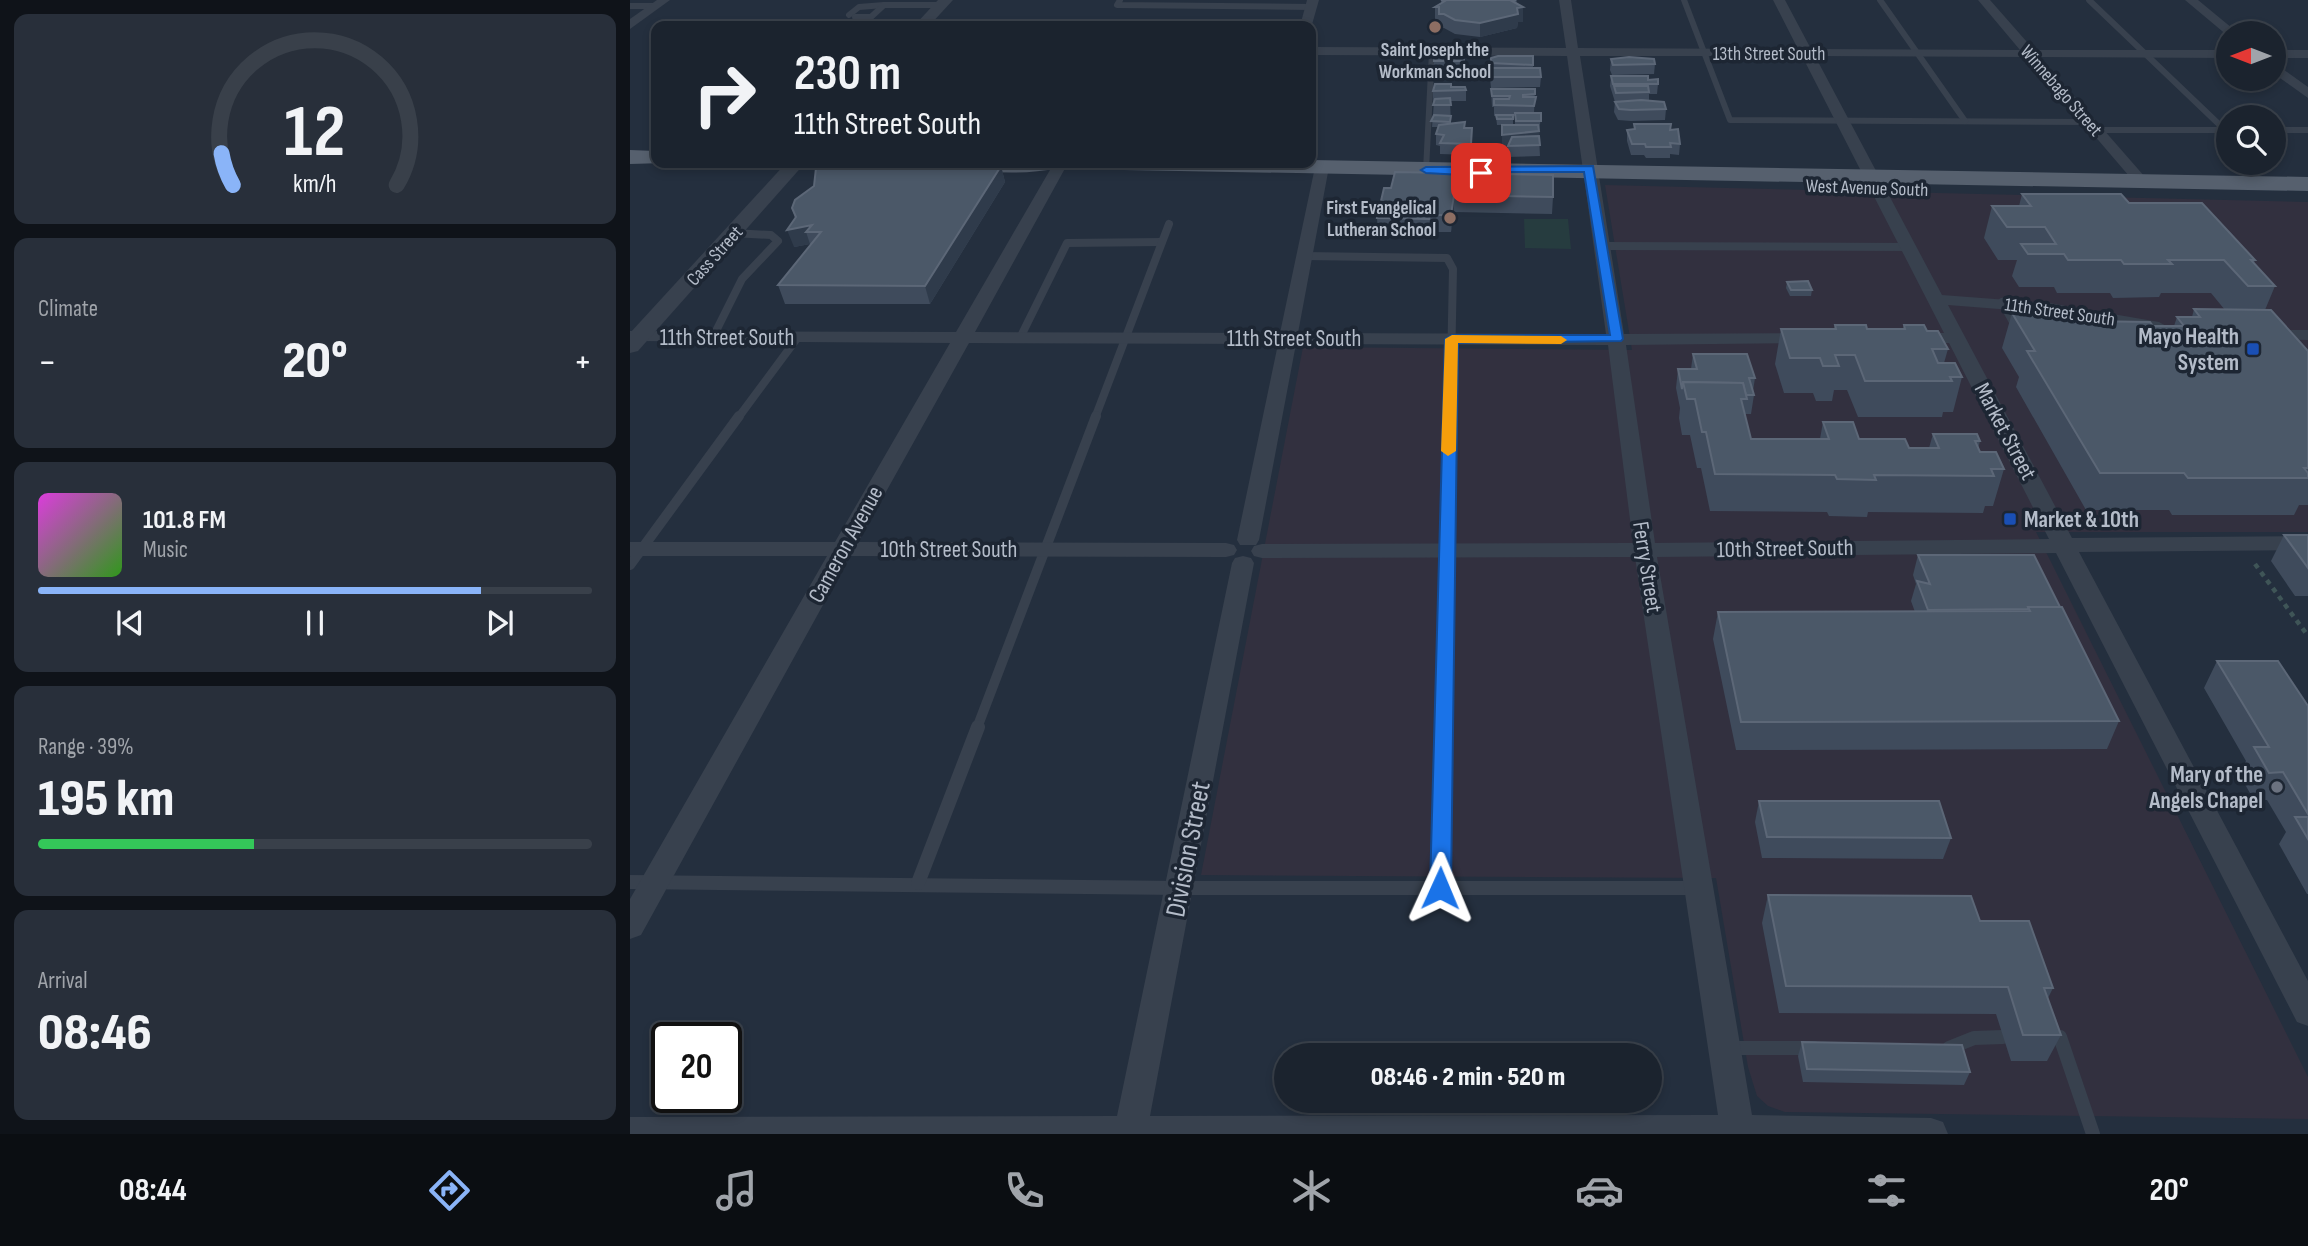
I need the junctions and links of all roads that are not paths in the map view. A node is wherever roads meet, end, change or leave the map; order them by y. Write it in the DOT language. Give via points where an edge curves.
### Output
graph roads {
  1 [pos="1120,0"];
  2 [pos="1565,0"];
  3 [pos="1684,0"];
  4 [pos="1779,0"];
  5 [pos="1880,0"];
  6 [pos="1984,0"];
  7 [pos="2089,0"];
  8 [pos="2191,0"];
  9 [pos="660,3"];
  10 [pos="943,3"];
  11 [pos="1312,4"];
  12 [pos="884,5"];
  13 [pos="630,6"];
  14 [pos="926,21"];
  15 [pos="1307,21"];
  16 [pos="2217,21"];
  17 [pos="630,25"];
  18 [pos="1316,51"];
  19 [pos="1432,52"];
  20 [pos="1573,52"];
  21 [pos="1704,53"];
  22 [pos="1808,54"];
  23 [pos="1918,54"];
  24 [pos="2032,54"];
  25 [pos="2146,54"];
  26 [pos="2216,54"];
  27 [pos="2286,54"];
  28 [pos="2308,54"];
  29 [pos="2286,76"];
  30 [pos="2308,93"];
  31 [pos="2216,120"];
  32 [pos="1843,121"];
  33 [pos="1965,121"];
  34 [pos="2094,126"];
  35 [pos="2216,130"];
  36 [pos="2286,130"];
  37 [pos="2308,130"];
  38 [pos="630,146"];
  39 [pos="651,147"];
  40 [pos="630,157"];
  41 [pos="651,158"];
  42 [pos="1316,167"];
  43 [pos="1322,167"];
  44 [pos="792,168"];
  45 [pos="1058,168"];
  46 [pos="1426,170"];
  47 [pos="1590,174"];
  48 [pos="2140,180"];
  49 [pos="1873,181"];
  50 [pos="2308,184"];
  51 [pos="2308,197"];
  52 [pos="1169,224"];
  53 [pos="733,233"];
  54 [pos="1161,242"];
  55 [pos="1601,246"];
  56 [pos="1910,247"];
  57 [pos="1304,256"];
  58 [pos="1937,300"];
  59 [pos="2002,302"];
  60 [pos="2181,332"];
  61 [pos="2020,333"];
  62 [pos="2242,335"];
  63 [pos="2308,335"];
  64 [pos="713,337"];
  65 [pos="798,337"];
  66 [pos="962,338"];
  67 [pos="1020,338"];
  68 [pos="1123,338"];
  69 [pos="1288,338"];
  70 [pos="1834,338"];
  71 [pos="1889,338"];
  72 [pos="1957,338"];
  73 [pos="1452,339"];
  74 [pos="1616,339"];
  75 [pos="633,340"];
  76 [pos="2064,543"];
  77 [pos="2308,543"];
  78 [pos="844,548"];
  79 [pos="1043,549"];
  80 [pos="1445,550"];
  81 [pos="1645,550"];
  82 [pos="1244,551"];
  83 [pos="634,554"];
  84 [pos="630,882"];
  85 [pos="655,882"];
  86 [pos="918,883"];
  87 [pos="1179,888"];
  88 [pos="1440,888"];
  89 [pos="1699,888"];
  90 [pos="630,926"];
  91 [pos="2308,1012"];
  92 [pos="2003,1037"];
  93 [pos="2039,1037"];
  94 [pos="1724,1048"];
  95 [pos="1830,1048"];
  96 [pos="1939,1048"];
  97 [pos="1131,1132"];
  98 [pos="1737,1132"];
  99 [pos="630,1133"];
  100 [pos="1931,1134"];
  101 [pos="2093,1134"];
  1 -- 11 [label="lane" via="1117,5"];
  2 -- 20 [label="street, Ferry Street"];
  3 -- 21 [label="lane"];
  4 -- 22 [label="street, Market Street"];
  5 -- 23 [label="lane"];
  6 -- 24 [label="street, Winnebago Street"];
  7 -- 25 [label="lane"];
  8 -- 16 [label="street"];
  9 -- 13 [label="lane"];
  9 -- 17 [label="street"];
  10 -- 12 [label="lane"];
  10 -- 14 [label="street"];
  11 -- 15 [label="street"];
  12 -- 12 [label="lane" via="859,6 852,16 871,17"];
  18 -- 19 [label="street, 13th Street South"];
  19 -- 20 [label="street, 13th Street South"];
  19 -- 46 [label="lane"];
  20 -- 21 [label="street, 13th Street South"];
  20 -- 47 [label="street, Ferry Street"];
  21 -- 22 [label="street, 13th Street South"];
  21 -- 32 [label="lane" via="1730,120"];
  22 -- 23 [label="street, 13th Street South"];
  22 -- 32 [label="street, Market Street"];
  23 -- 24 [label="street, 13th Street South"];
  23 -- 33 [label="lane"];
  24 -- 25 [label="street, 13th Street South"];
  24 -- 34 [label="street, Winnebago Street"];
  25 -- 26 [label="street, 13th Street South"];
  25 -- 31 [label="lane"];
  27 -- 28 [label="street"];
  29 -- 30 [label="street"];
  32 -- 33 [label="lane"];
  32 -- 49 [label="street, Market Street"];
  33 -- 34 [label="lane"];
  34 -- 35 [label="lane"];
  34 -- 48 [label="street, Winnebago Street"];
  36 -- 37 [label="lane"];
  38 -- 39 [label="main road"];
  40 -- 41 [label="main road"];
  42 -- 43 [label="main road, West Avenue South"];
  43 -- 46 [label="main road, West Avenue South"];
  43 -- 57 [label="street, Division Street"];
  44 -- 53 [label="street, Cass Street"];
  45 -- 66 [label="street, Cameron Avenue"];
  46 -- 47 [label="main road, West Avenue South"];
  47 -- 49 [label="main road, West Avenue South"];
  47 -- 55 [label="street, Ferry Street"];
  48 -- 49 [label="main road, West Avenue South"];
  48 -- 50 [label="main road, West Avenue South"];
  49 -- 51 [label="main road, West Avenue South"];
  49 -- 56 [label="street, Market Street"];
  52 -- 54 [label="lane"];
  53 -- 64 [label="lane" via="771,234 778,241 742,279"];
  53 -- 75 [label="street, Cass Street"];
  54 -- 67 [label="lane" via="1068,243"];
  54 -- 68 [label="lane"];
  55 -- 56 [label="lane"];
  55 -- 74 [label="street, Ferry Street"];
  56 -- 58 [label="street, Market Street"];
  57 -- 69 [label="street, Division Street"];
  57 -- 73 [label="lane" via="1447,258 1453,269"];
  58 -- 59 [label="street, 11th Street South"];
  58 -- 72 [label="street, Market Street"];
  59 -- 60 [label="street, 11th Street South"];
  59 -- 61 [label="lane"];
  62 -- 63 [label="street" via="2283,339"];
  64 -- 65 [label="street, 11th Street South"];
  64 -- 75 [label="street, 11th Street South"];
  65 -- 66 [label="street, 11th Street South"];
  65 -- 83 [label="lane"];
  66 -- 67 [label="street, 11th Street South"];
  66 -- 78 [label="street, Cameron Avenue"];
  67 -- 68 [label="street, 11th Street South"];
  68 -- 69 [label="street, 11th Street South"];
  68 -- 79 [label="lane"];
  69 -- 73 [label="street, 11th Street South"];
  69 -- 82 [label="street, Division Street"];
  70 -- 74 [label="street, 11th Street South"];
  71 -- 72 [label="street"];
  72 -- 76 [label="street, Market Street"];
  73 -- 74 [label="street, 11th Street South"];
  73 -- 80 [label="lane"];
  74 -- 81 [label="street, Ferry Street"];
  76 -- 77 [label="street, 10th Street South"];
  76 -- 81 [label="street, 10th Street South"];
  76 -- 91 [label="street, Market Street"];
  78 -- 79 [label="street, 10th Street South"];
  78 -- 83 [label="street, 10th Street South"];
  78 -- 85 [label="street, Cameron Avenue"];
  79 -- 82 [label="street, 10th Street South"];
  79 -- 86 [label="lane"];
  80 -- 81 [label="street, 10th Street South"];
  80 -- 82 [label="street, 10th Street South"];
  80 -- 88 [label="lane"];
  81 -- 89 [label="street, Ferry Street"];
  82 -- 87 [label="street, Division Street"];
  84 -- 85 [label="lane"];
  85 -- 86 [label="lane"];
  85 -- 90 [label="street, Cameron Avenue"];
  86 -- 87 [label="lane"];
  87 -- 88 [label="lane"];
  87 -- 97 [label="street, Division Street"];
  88 -- 89 [label="lane"];
  89 -- 94 [label="street, Ferry Street"];
  92 -- 96 [label="lane" via="1974,1038 1953,1048"];
  93 -- 101 [label="lane" via="2060,1037"];
  94 -- 95 [label="lane"];
  94 -- 98 [label="street, Ferry Street"];
  97 -- 98 [label="street"];
  97 -- 99 [label="street"];
  98 -- 100 [label="street"];
}
